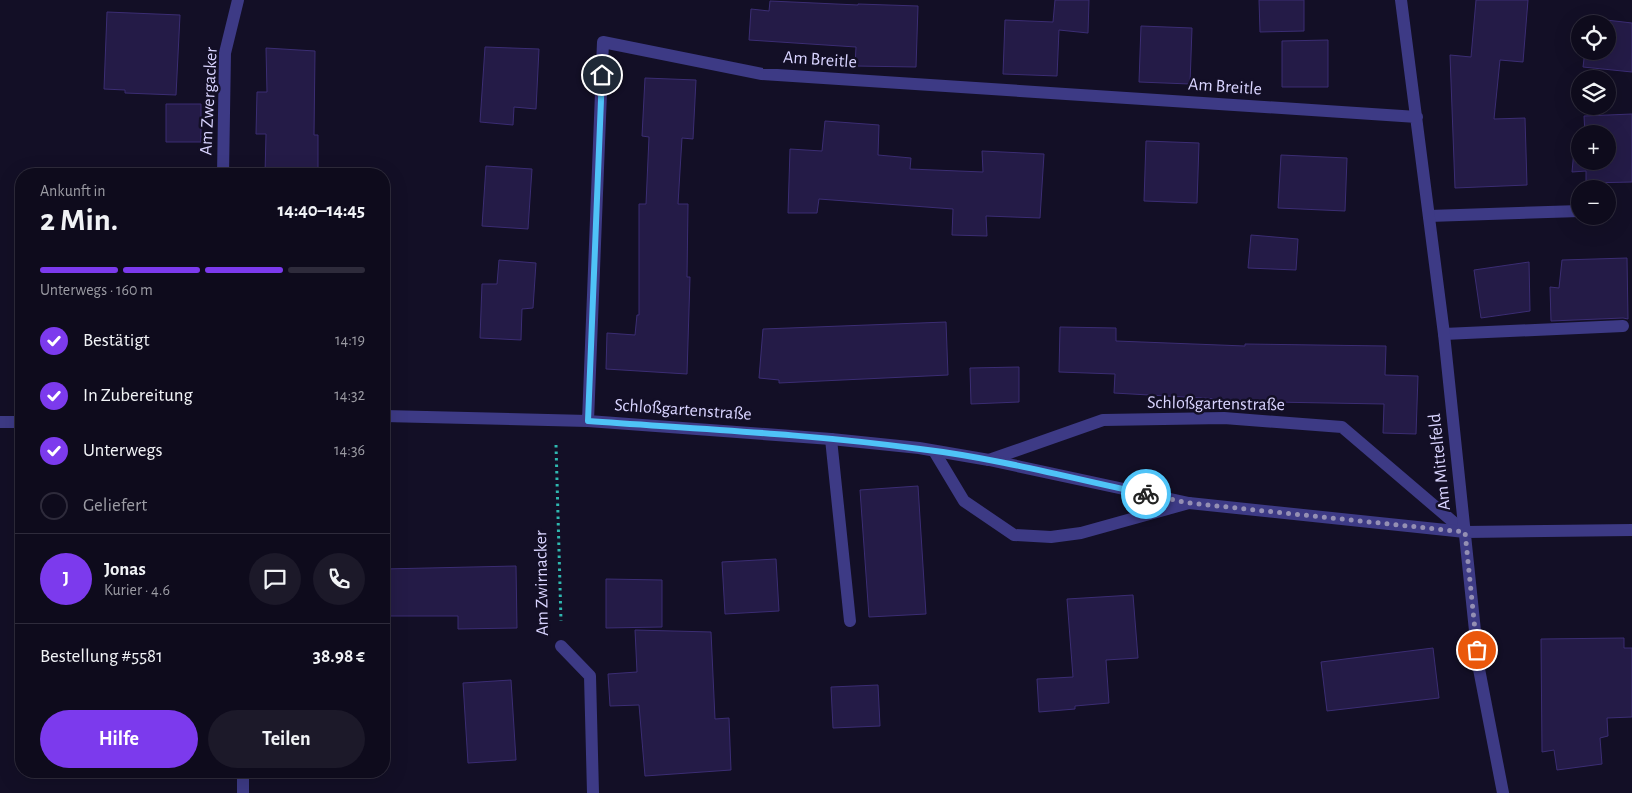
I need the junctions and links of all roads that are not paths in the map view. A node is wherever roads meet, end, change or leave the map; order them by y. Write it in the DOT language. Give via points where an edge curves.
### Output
graph roads {
  1 [pos="238,0"];
  2 [pos="1402,0"];
  3 [pos="1417,117"];
  4 [pos="223,168"];
  5 [pos="1571,211"];
  6 [pos="1429,216"];
  7 [pos="1623,326"];
  8 [pos="1444,334"];
  9 [pos="390,416"];
  10 [pos="588,421"];
  11 [pos="0,422"];
  12 [pos="15,422"];
  13 [pos="830,439"];
  14 [pos="934,451"];
  15 [pos="989,460"];
  16 [pos="1189,503"];
  17 [pos="1632,530"];
  18 [pos="1465,532"];
  19 [pos="850,621"];
  20 [pos="561,646"];
  21 [pos="243,778"];
  22 [pos="244,793"];
  23 [pos="593,793"];
  24 [pos="1503,793"];
  1 -- 4 [label="street, Am Zwergacker" via="225,53"];
  2 -- 3 [label="street, Am Mittelfeld"];
  3 -- 6 [label="street, Am Mittelfeld"];
  3 -- 10 [label="street, Am Breitle" via="762,74 603,42"];
  5 -- 6 [label="street"];
  6 -- 8 [label="street, Am Mittelfeld"];
  7 -- 8 [label="street"];
  8 -- 18 [label="street, Am Mittelfeld"];
  9 -- 10 [label="street, Schloßgartenstraße"];
  10 -- 13 [label="street, Schloßgartenstraße"];
  11 -- 12 [label="street"];
  13 -- 14 [label="street, Schloßgartenstraße"];
  13 -- 19 [label="street"];
  14 -- 15 [label="street, Schloßgartenstraße"];
  14 -- 16 [label="street" via="964,501 1014,535 1051,537 1081,533"];
  15 -- 16 [label="street"];
  15 -- 18 [label="street, Schloßgartenstraße" via="1103,420 1224,418 1342,427"];
  16 -- 18 [label="street"];
  17 -- 18 [label="street"];
  18 -- 24 [label="street, Am Mittelfeld" via="1479,669"];
  20 -- 23 [label="street, Am Zwirnacker" via="590,676"];
  21 -- 22 [label="street"];
}
